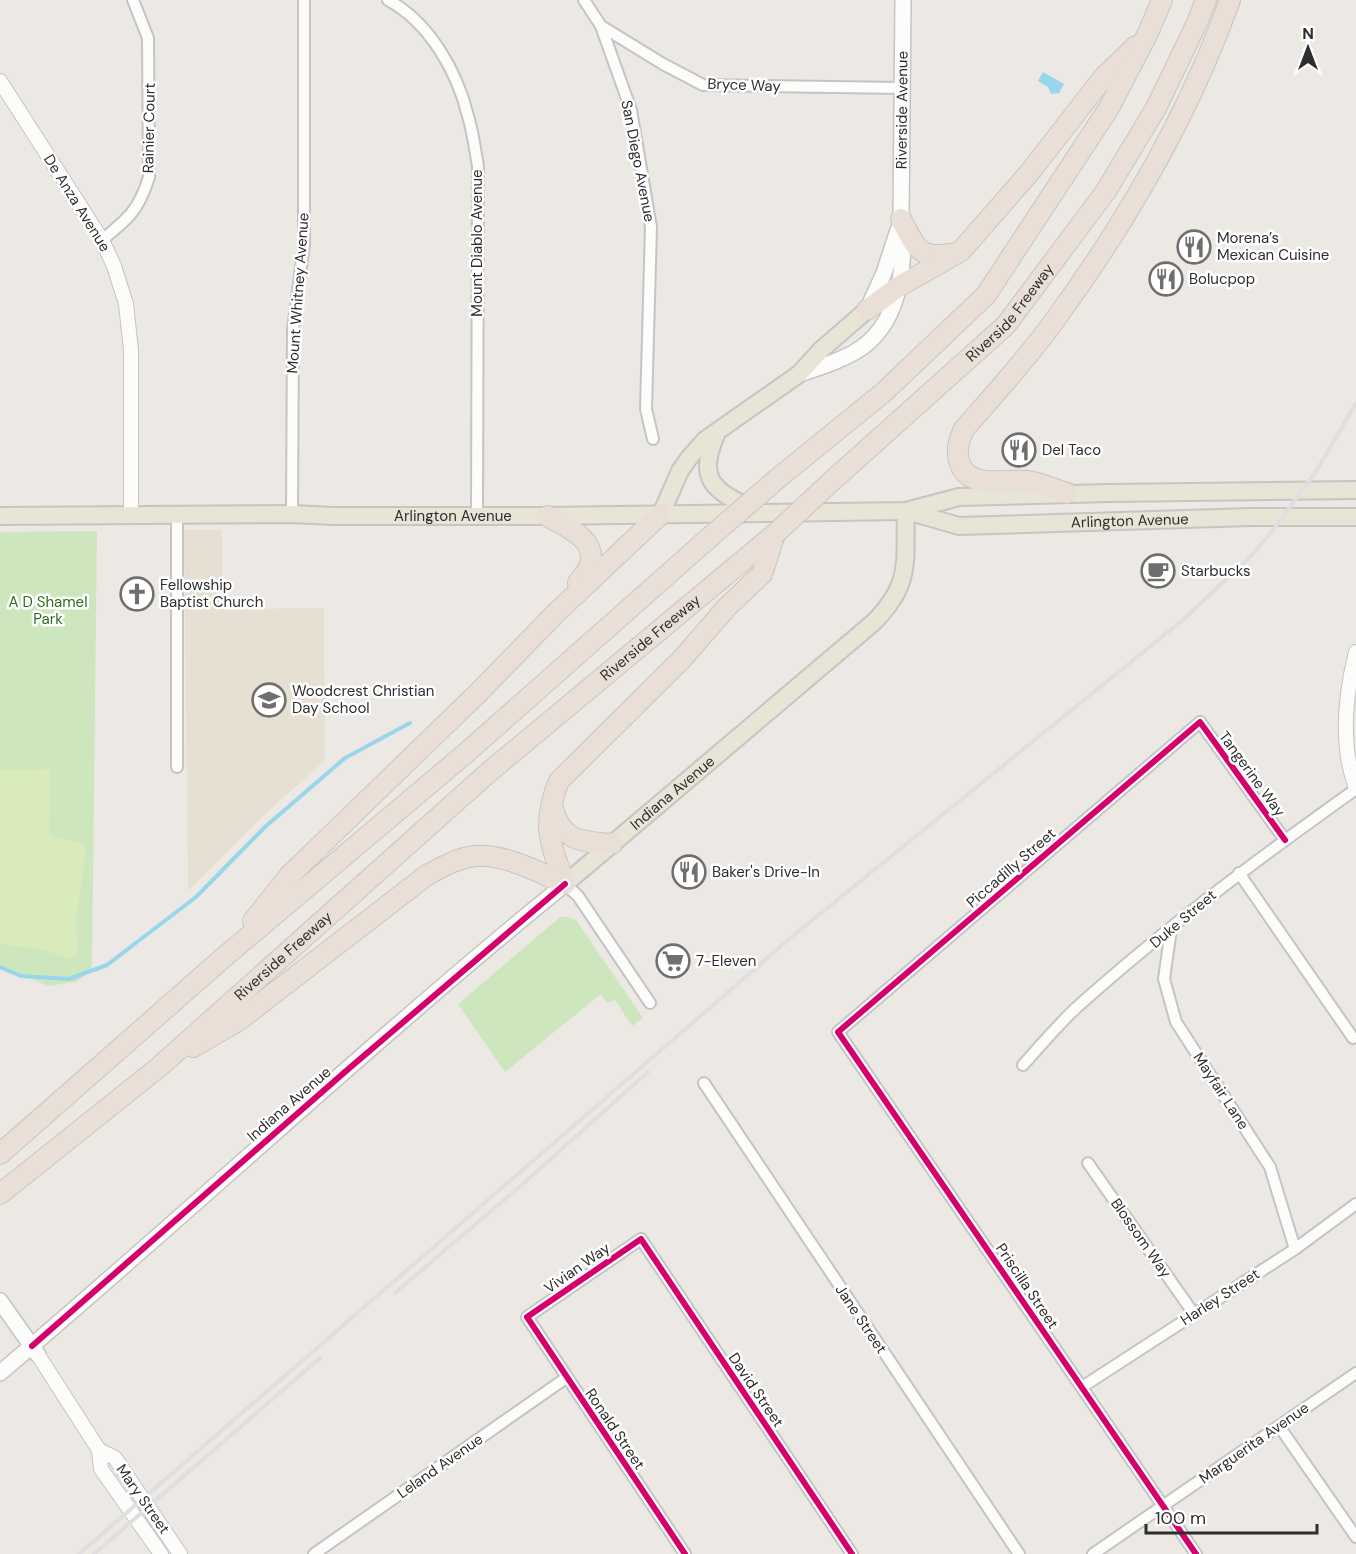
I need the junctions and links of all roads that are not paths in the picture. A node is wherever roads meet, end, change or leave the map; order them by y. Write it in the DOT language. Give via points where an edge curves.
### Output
graph roads {
  1 [pos="134,0"];
  2 [pos="304,0"];
  3 [pos="388,0"];
  4 [pos="584,0"];
  5 [pos="903,0"];
  6 [pos="1161,0"];
  7 [pos="1206,0"];
  8 [pos="1230,0"];
  9 [pos="601,27"];
  10 [pos="1148,33"];
  11 [pos="0,81"];
  12 [pos="903,88"];
  13 [pos="901,219"];
  14 [pos="102,240"];
  15 [pos="961,251"];
  16 [pos="898,287"];
  17 [pos="867,310"];
  18 [pos="799,374"];
  19 [pos="717,432"];
  20 [pos="653,439"];
  21 [pos="1356,490"];
  22 [pos="1067,493"];
  23 [pos="906,511"];
  24 [pos="759,512"];
  25 [pos="131,514"];
  26 [pos="177,514"];
  27 [pos="292,514"];
  28 [pos="661,514"];
  29 [pos="0,516"];
  30 [pos="477,516"];
  31 [pos="547,516"];
  32 [pos="1356,517"];
  33 [pos="775,534"];
  34 [pos="557,612"];
  35 [pos="1356,652"];
  36 [pos="1200,722"];
  37 [pos="177,767"];
  38 [pos="1356,789"];
  39 [pos="551,800"];
  40 [pos="1285,840"];
  41 [pos="612,844"];
  42 [pos="1239,873"];
  43 [pos="565,884"];
  44 [pos="1171,929"];
  45 [pos="223,958"];
  46 [pos="650,1003"];
  47 [pos="838,1032"];
  48 [pos="1353,1038"];
  49 [pos="1023,1065"];
  50 [pos="159,1067"];
  51 [pos="704,1083"];
  52 [pos="0,1154"];
  53 [pos="1088,1163"];
  54 [pos="0,1194"];
  55 [pos="1356,1204"];
  56 [pos="640,1239"];
  57 [pos="1295,1249"];
  58 [pos="0,1301"];
  59 [pos="1194,1314"];
  60 [pos="527,1317"];
  61 [pos="35,1351"];
  62 [pos="0,1373"];
  63 [pos="1356,1373"];
  64 [pos="566,1378"];
  65 [pos="1082,1387"];
  66 [pos="1279,1426"];
  67 [pos="99,1450"];
  68 [pos="1163,1506"];
  69 [pos="1356,1537"];
  70 [pos="161,1554"];
  71 [pos="180,1554"];
  72 [pos="314,1554"];
  73 [pos="685,1554"];
  74 [pos="852,1554"];
  75 [pos="1018,1554"];
  76 [pos="1093,1554"];
  77 [pos="1196,1554"];
  1 -- 14 [label="street, Rainier Court" via="148,38 149,177 131,216"];
  2 -- 27 [label="street, Mount Whitney Avenue" via="304,244 293,328"];
  3 -- 30 [label="street, Mount Diablo Avenue" via="402,8 427,34 454,72 476,156"];
  4 -- 9 [label="street, San Diego Avenue"];
  5 -- 12 [label="main road, Riverside Avenue"];
  6 -- 10 [label="highway, Riverside Freeway"];
  7 -- 33 [label="highway, Riverside Freeway, bridge" via="1155,108 1106,191 1006,325"];
  8 -- 22 [label="highway" via="1213,49 1168,141 1100,253 1052,324 958,441 959,464 972,478 1028,481"];
  9 -- 12 [label="street, Bryce Way" via="703,85"];
  9 -- 20 [label="street, San Diego Avenue" via="631,110 651,227 646,409"];
  10 -- 15 [label="highway" via="1103,78 1023,181"];
  10 -- 45 [label="highway, Riverside Freeway, bridge" via="1096,128 986,295 884,392 777,479 466,753"];
  11 -- 14 [label="street, De Anza Avenue"];
  12 -- 13 [label="main road, Riverside Avenue"];
  13 -- 15 [label="highway" via="923,251 937,256"];
  13 -- 16 [label="main road, Riverside Avenue" via="904,243"];
  13 -- 17 [label="main road, Riverside Avenue" via="888,264"];
  14 -- 25 [label="street, De Anza Avenue" via="126,304 131,350"];
  15 -- 16 [label="highway"];
  16 -- 17 [label="highway"];
  16 -- 18 [label="main road, Riverside Avenue" via="886,321 872,339 825,366"];
  17 -- 18 [label="main road, Riverside Avenue"];
  18 -- 19 [label="main road, Riverside Avenue"];
  19 -- 24 [label="main road" via="708,453 712,484 727,497"];
  19 -- 28 [label="main road, Riverside Avenue" via="705,440 680,471"];
  21 -- 22 [label="main road, Arlington Avenue"];
  22 -- 23 [label="main road, Arlington Avenue" via="959,497"];
  23 -- 24 [label="main road, Arlington Avenue"];
  23 -- 32 [label="main road, Arlington Avenue" via="959,526"];
  23 -- 41 [label="main road, Indiana Avenue" via="904,573 890,605"];
  24 -- 28 [label="main road, Arlington Avenue"];
  25 -- 26 [label="main road, Arlington Avenue"];
  25 -- 29 [label="main road, Arlington Avenue"];
  26 -- 27 [label="main road, Arlington Avenue"];
  26 -- 37 [label="street"];
  27 -- 30 [label="main road, Arlington Avenue"];
  28 -- 31 [label="main road, Arlington Avenue"];
  28 -- 34 [label="highway"];
  30 -- 31 [label="main road, Arlington Avenue"];
  31 -- 34 [label="highway" via="582,537 589,547 590,567"];
  33 -- 39 [label="highway" via="762,574 560,781"];
  33 -- 50 [label="highway, Riverside Freeway" via="489,772"];
  34 -- 45 [label="highway" via="289,876"];
  35 -- 38 [label="street" via="1349,680 1345,743"];
  36 -- 40 [label="street, Tangerine Way"];
  36 -- 47 [label="street, Piccadilly Street"];
  38 -- 40 [label="street, Duke Street"];
  39 -- 41 [label="highway" via="557,825 569,836 590,843"];
  39 -- 43 [label="highway" via="550,845"];
  40 -- 42 [label="street, Duke Street"];
  41 -- 43 [label="main road, Indiana Avenue"];
  42 -- 44 [label="street, Duke Street"];
  42 -- 48 [label="street"];
  43 -- 46 [label="street" via="578,896"];
  43 -- 50 [label="highway" via="495,858 477,856 447,864 427,875 238,1021"];
  43 -- 61 [label="main road, Indiana Avenue" via="346,1071"];
  44 -- 49 [label="street, Duke Street" via="1075,1009"];
  44 -- 57 [label="street, Mayfair Lane" via="1164,979 1176,1022 1270,1167"];
  45 -- 52 [label="highway, Riverside Freeway"];
  47 -- 65 [label="street, Priscilla Street"];
  50 -- 54 [label="highway, Riverside Freeway"];
  51 -- 75 [label="street, Jane Street"];
  53 -- 59 [label="street, Blossom Way"];
  55 -- 57 [label="street, Harley Street"];
  56 -- 60 [label="street, Vivian Way"];
  56 -- 74 [label="street, David Street"];
  57 -- 59 [label="street, Harley Street"];
  58 -- 61 [label="main road"];
  59 -- 65 [label="street, Harley Street"];
  60 -- 64 [label="street, Ronald Street"];
  61 -- 62 [label="main road, Indiana Avenue"];
  61 -- 67 [label="street, Mary Street"];
  63 -- 66 [label="street, Marguerita Avenue"];
  64 -- 72 [label="street, Leland Avenue"];
  64 -- 73 [label="street, Ronald Street"];
  65 -- 68 [label="street, Priscilla Street"];
  66 -- 68 [label="street, Marguerita Avenue"];
  66 -- 69 [label="street"];
  67 -- 70 [label="street, Mary Street" via="101,1469"];
  67 -- 71 [label="street, Mary Street" via="115,1458"];
  68 -- 76 [label="street, Marguerita Avenue"];
  68 -- 77 [label="street, Priscilla Street"];
}
